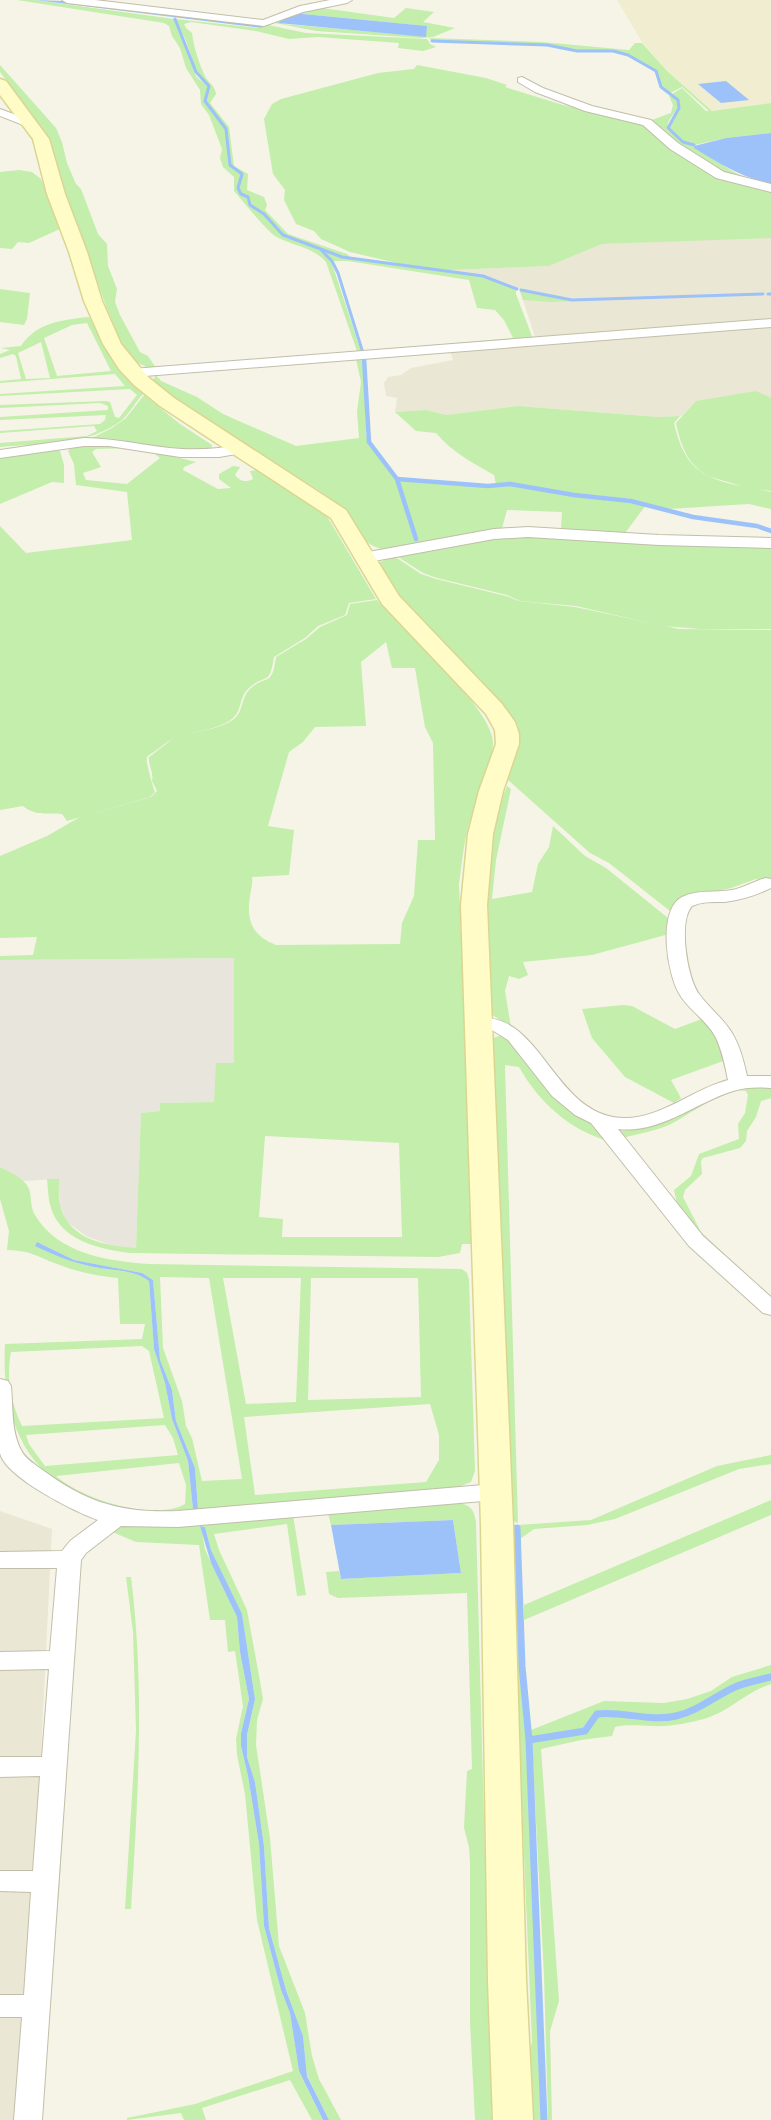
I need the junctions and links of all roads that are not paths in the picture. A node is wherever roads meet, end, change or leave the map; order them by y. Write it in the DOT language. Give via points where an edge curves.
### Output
graph roads {
  1 [pos="67,0"];
  2 [pos="347,0"];
  3 [pos="522,80"];
  4 [pos="1,93"];
  5 [pos="14,122"];
  6 [pos="771,188"];
  7 [pos="771,324"];
  8 [pos="132,373"];
  9 [pos="243,449"];
  10 [pos="0,454"];
  11 [pos="771,543"];
  12 [pos="363,558"];
  13 [pos="766,883"];
  14 [pos="477,1024"];
  15 [pos="771,1082"];
  16 [pos="738,1083"];
  17 [pos="598,1119"];
  18 [pos="771,1308"];
  19 [pos="0,1386"];
  20 [pos="495,1492"];
  21 [pos="117,1517"];
  22 [pos="69,1559"];
  23 [pos="0,1560"];
  24 [pos="62,1660"];
  25 [pos="0,1661"];
  26 [pos="54,1766"];
  27 [pos="0,1767"];
  28 [pos="0,1881"];
  29 [pos="45,1882"];
  30 [pos="0,2006"];
  31 [pos="36,2006"];
  32 [pos="28,2120"];
  33 [pos="513,2120"];
  1 -- 2 [label="street" via="264,23 300,9"];
  3 -- 6 [label="street" via="589,109 647,122 674,146 720,175"];
  4 -- 5 [label="main road"];
  5 -- 8 [label="main road" via="41,139 93,301 112,344"];
  7 -- 8 [label="street"];
  8 -- 9 [label="main road" via="167,402"];
  9 -- 10 [label="street" via="180,453 90,441"];
  9 -- 12 [label="main road" via="332,507"];
  11 -- 12 [label="street" via="528,532 494,534"];
  12 -- 14 [label="main road" via="390,599 494,709 507,732 506,750 475,857"];
  13 -- 16 [label="street" via="744,893 686,902 675,919 682,979 688,993 727,1040"];
  14 -- 17 [label="street" via="496,1025 510,1032 565,1098"];
  14 -- 20 [label="main road"];
  15 -- 16 [label="street"];
  16 -- 17 [label="street" via="653,1119 629,1124"];
  17 -- 18 [label="street" via="697,1242"];
  19 -- 21 [label="street" via="5,1438 16,1461 64,1494"];
  20 -- 21 [label="street" via="178,1519"];
  20 -- 33 [label="main road"];
  21 -- 22 [label="street" via="78,1547"];
  22 -- 23 [label="street"];
  22 -- 24 [label="street"];
  24 -- 25 [label="street"];
  24 -- 26 [label="street"];
  26 -- 27 [label="street"];
  26 -- 29 [label="street"];
  28 -- 29 [label="street"];
  29 -- 31 [label="street"];
  30 -- 31 [label="street"];
  31 -- 32 [label="street"];
}
